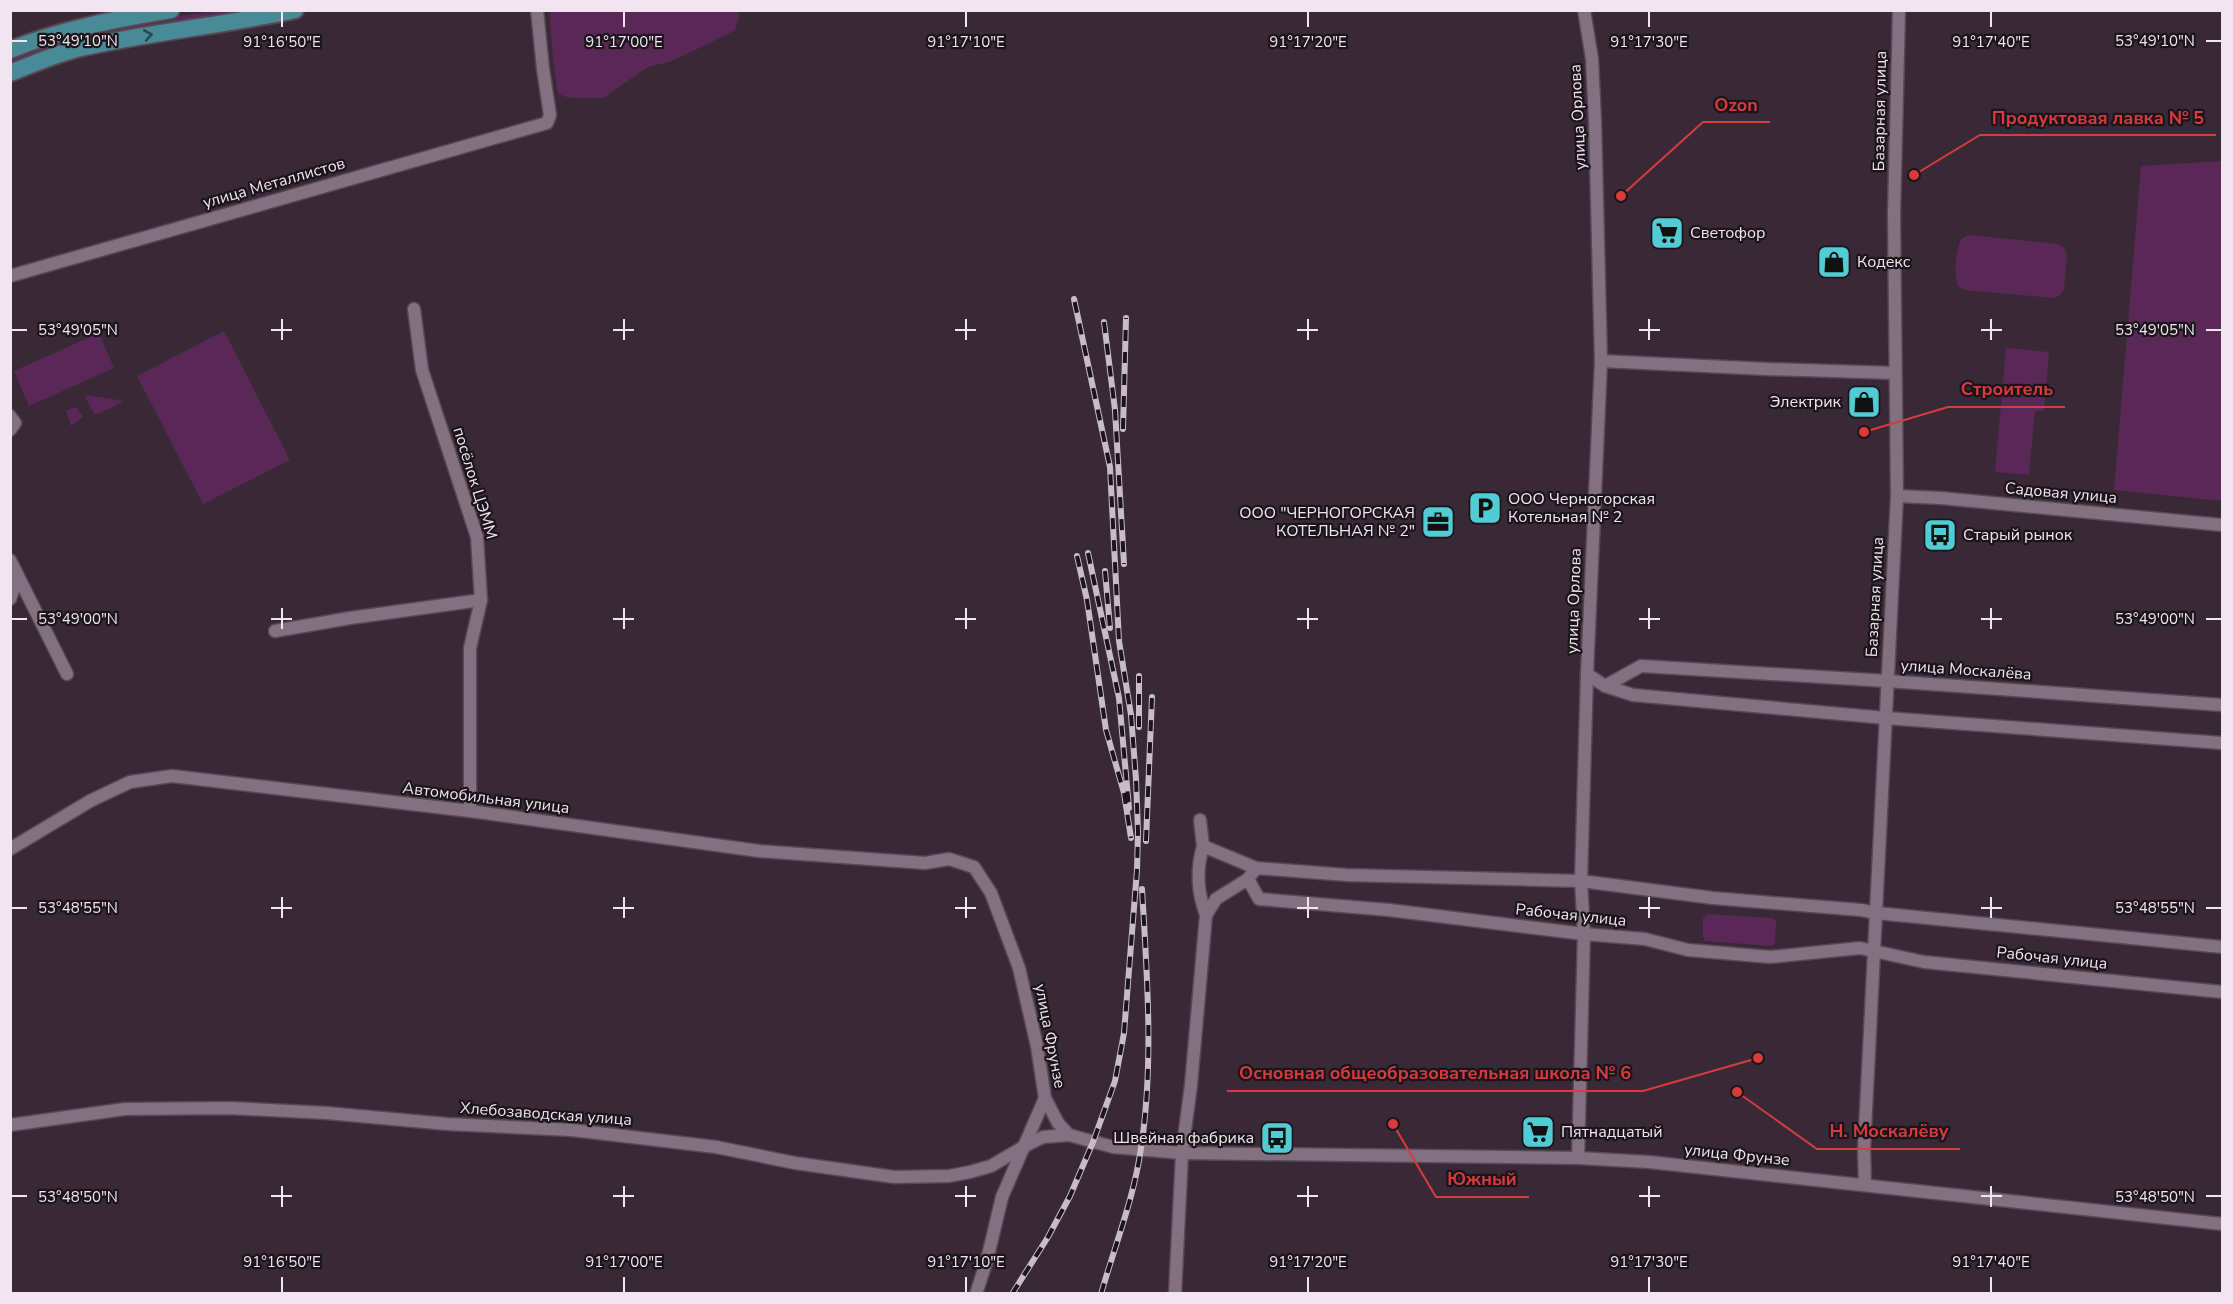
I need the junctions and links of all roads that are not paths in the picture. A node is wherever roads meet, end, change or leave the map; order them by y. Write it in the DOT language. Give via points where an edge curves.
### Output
graph roads {
  1 [pos="171,10"];
  2 [pos="295,10"];
  3 [pos="537,10"];
  4 [pos="1584,10"];
  5 [pos="1899,10"];
  6 [pos="10,50"];
  7 [pos="10,73"];
  8 [pos="10,276"];
  9 [pos="414,309"];
  10 [pos="1601,361"];
  11 [pos="1895,372"];
  12 [pos="10,416"];
  13 [pos="10,430"];
  14 [pos="1896,496"];
  15 [pos="2223,525"];
  16 [pos="10,560"];
  17 [pos="10,572"];
  18 [pos="10,599"];
  19 [pos="481,600"];
  20 [pos="275,631"];
  21 [pos="67,674"];
  22 [pos="1587,674"];
  23 [pos="1887,681"];
  24 [pos="1605,686"];
  25 [pos="2223,705"];
  26 [pos="1886,718"];
  27 [pos="2223,743"];
  28 [pos="470,811"];
  29 [pos="1200,820"];
  30 [pos="1203,846"];
  31 [pos="10,849"];
  32 [pos="974,867"];
  33 [pos="1256,868"];
  34 [pos="1248,879"];
  35 [pos="1581,881"];
  36 [pos="1876,913"];
  37 [pos="1206,915"];
  38 [pos="1584,934"];
  39 [pos="2223,947"];
  40 [pos="1876,951"];
  41 [pos="2223,992"];
  42 [pos="1045,1098"];
  43 [pos="10,1125"];
  44 [pos="1069,1136"];
  45 [pos="1025,1146"];
  46 [pos="1182,1153"];
  47 [pos="1578,1158"];
  48 [pos="1864,1184"];
  49 [pos="2223,1224"];
  50 [pos="976,1293"];
  51 [pos="1175,1293"];
  1 -- 6 [label="main road" via="56,34"];
  7 -- 2 [label="main road, one-way" via="107,42"];
  3 -- 8 [label="street, улица Металлистов" via="550,115 547,123"];
  4 -- 10 [label="street, улица Орлова" via="1592,59"];
  5 -- 11 [label="street, Базарная улица"];
  9 -- 19 [label="street, посёлок ЦЭММ" via="422,370 477,537"];
  10 -- 11 [label="street"];
  10 -- 22 [label="street, улица Орлова"];
  11 -- 14 [label="street, Базарная улица"];
  12 -- 13 [label="street" via="15,423"];
  14 -- 15 [label="street, Садовая улица"];
  14 -- 23 [label="street, Базарная улица"];
  16 -- 21 [label="street"];
  17 -- 18 [label="street"];
  19 -- 20 [label="street"];
  19 -- 28 [label="street, посёлок ЦЭММ" via="470,648"];
  22 -- 24 [label="street"];
  22 -- 35 [label="street, улица Орлова"];
  23 -- 24 [label="street, улица Москалёва" via="1641,666"];
  23 -- 25 [label="street, улица Москалёва"];
  23 -- 26 [label="street, Базарная улица"];
  24 -- 26 [label="street" via="1632,695"];
  26 -- 27 [label="street"];
  26 -- 36 [label="street, Базарная улица"];
  28 -- 31 [label="street, Автомобильная улица" via="172,776 130,782 110,791"];
  28 -- 32 [label="street, Автомобильная улица" via="759,851 925,863 949,859"];
  29 -- 30 [label="street"];
  30 -- 33 [label="street, Рабочая улица"];
  30 -- 37 [label="street" via="1197,884"];
  32 -- 42 [label="street, улица Фрунзе" via="991,893 1019,968"];
  33 -- 34 [label="street"];
  33 -- 35 [label="street, Рабочая улица" via="1347,875"];
  34 -- 37 [label="street" via="1216,899"];
  34 -- 38 [label="street, Рабочая улица" via="1259,899"];
  35 -- 36 [label="street, Рабочая улица"];
  35 -- 38 [label="street, улица Орлова"];
  36 -- 39 [label="street, Рабочая улица"];
  36 -- 40 [label="street, Базарная улица"];
  37 -- 46 [label="street"];
  38 -- 40 [label="street, Рабочая улица" via="1645,939 1688,950 1770,957 1860,948"];
  38 -- 47 [label="street, улица Орлова"];
  40 -- 41 [label="street, Рабочая улица" via="1924,962"];
  40 -- 48 [label="street, Базарная улица"];
  42 -- 44 [label="street, улица Фрунзе"];
  42 -- 45 [label="street"];
  43 -- 45 [label="street, Хлебозаводская улица" via="126,1109 229,1108 327,1113 601,1133 716,1147 894,1177 970,1172 991,1166"];
  44 -- 45 [label="street, Хлебозаводская улица" via="1043,1137"];
  44 -- 46 [label="street, улица Фрунзе" via="1122,1148"];
  45 -- 50 [label="street" via="1002,1197"];
  46 -- 47 [label="street, улица Фрунзе"];
  46 -- 51 [label="street"];
  47 -- 48 [label="street, улица Фрунзе"];
  48 -- 49 [label="street, улица Фрунзе"];
}
